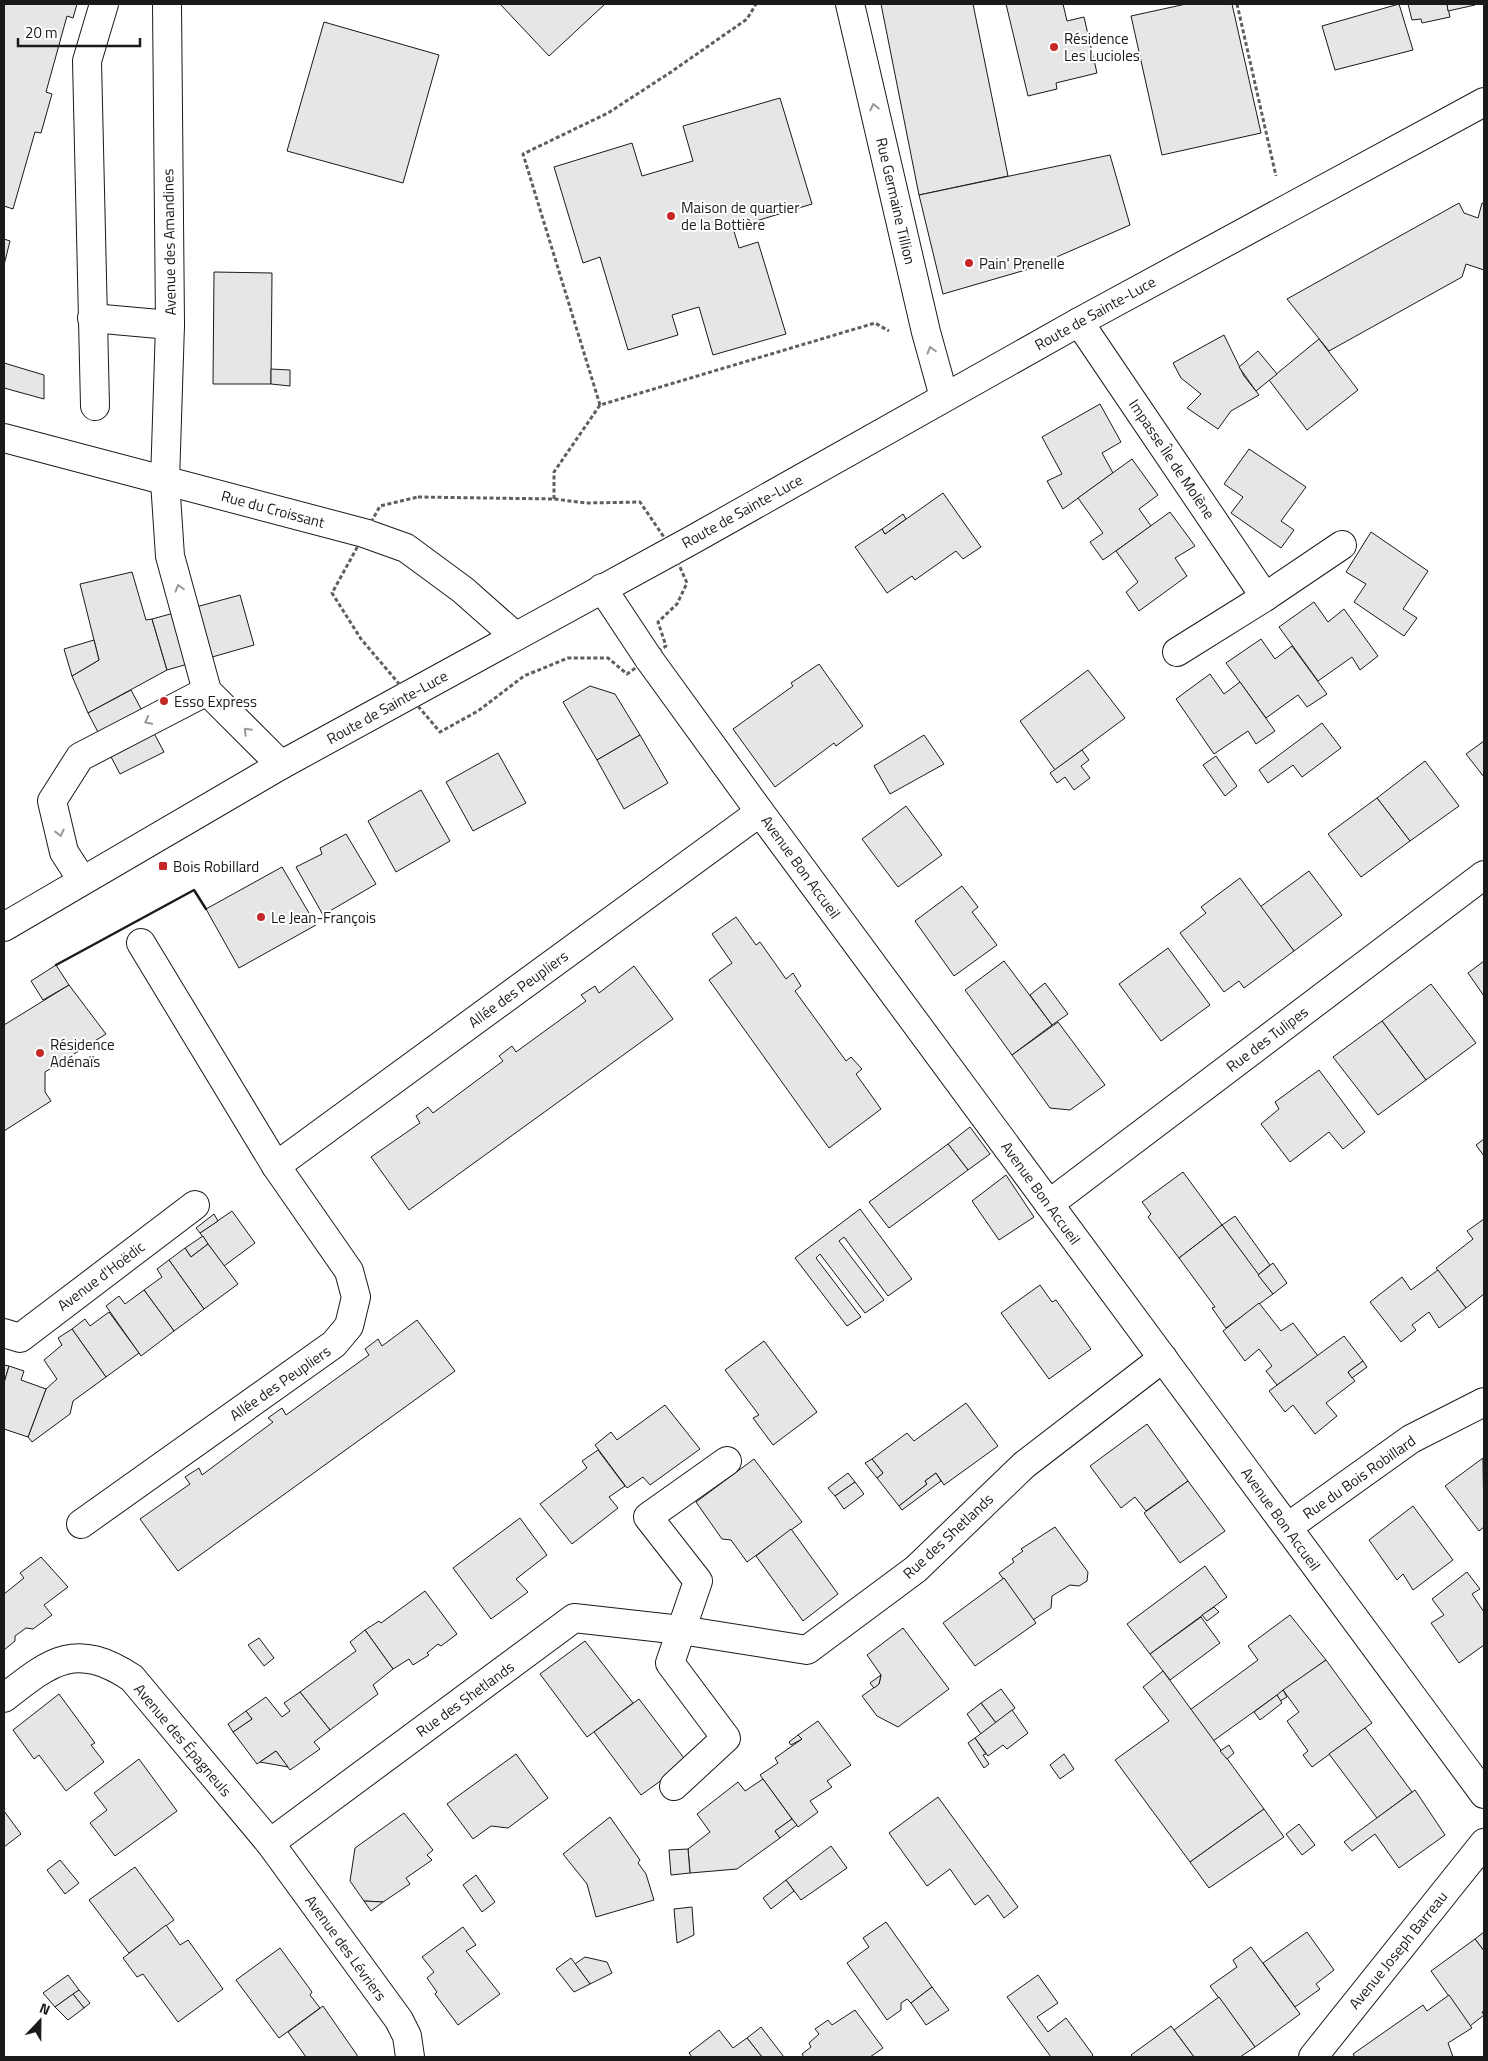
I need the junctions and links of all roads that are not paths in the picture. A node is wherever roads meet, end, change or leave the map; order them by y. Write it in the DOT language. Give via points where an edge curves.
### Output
graph roads {
  1 [pos="104,4"];
  2 [pos="167,4"];
  3 [pos="850,4"];
  4 [pos="1484,102"];
  5 [pos="92,318"];
  6 [pos="1078,322"];
  7 [pos="170,325"];
  8 [pos="944,397"];
  9 [pos="95,406"];
  10 [pos="4,438"];
  11 [pos="165,481"];
  12 [pos="1342,545"];
  13 [pos="602,588"];
  14 [pos="1265,597"];
  15 [pos="515,636"];
  16 [pos="1177,652"];
  17 [pos="207,691"];
  18 [pos="281,765"];
  19 [pos="760,812"];
  20 [pos="1484,874"];
  21 [pos="82,880"];
  22 [pos="4,927"];
  23 [pos="141,943"];
  24 [pos="276,1166"];
  25 [pos="195,1204"];
  26 [pos="1049,1204"];
  27 [pos="4,1333"];
  28 [pos="1163,1358"];
  29 [pos="1484,1402"];
  30 [pos="727,1461"];
  31 [pos="81,1524"];
  32 [pos="1288,1527"];
  33 [pos="681,1630"];
  34 [pos="4,1698"];
  35 [pos="674,1786"];
  36 [pos="1484,1794"];
  37 [pos="270,1843"];
  38 [pos="1484,1843"];
  39 [pos="410,2057"];
  40 [pos="1313,2057"];
  1 -- 5 [label="street" via="87,61"];
  2 -- 7 [label="street, Avenue des Amandines"];
  8 -- 3 [label="street, Rue Germaine Tillion, one-way"];
  4 -- 6 [label="street, Route de Sainte-Luce"];
  5 -- 7 [label="street"];
  5 -- 9 [label="street"];
  6 -- 8 [label="street, Route de Sainte-Luce"];
  6 -- 14 [label="street, Impasse Île de Molène"];
  7 -- 11 [label="street, Avenue des Amandines"];
  8 -- 13 [label="street, Route de Sainte-Luce"];
  10 -- 11 [label="street, Rue du Croissant"];
  11 -- 15 [label="street, Rue du Croissant" via="364,533 406,548 463,590"];
  17 -- 11 [label="street, Avenue des Amandines, one-way" via="170,556"];
  12 -- 14 [label="street"];
  13 -- 15 [label="street, Route de Sainte-Luce"];
  13 -- 19 [label="street, Avenue Bon Accueil" via="649,659"];
  14 -- 16 [label="street"];
  15 -- 18 [label="street, Route de Sainte-Luce"];
  18 -- 17 [label="street, one-way"];
  17 -- 21 [label="street, one-way" via="80,757 52,801 64,852"];
  18 -- 21 [label="street, Route de Sainte-Luce"];
  19 -- 24 [label="street, Allée des Peupliers"];
  19 -- 26 [label="street, Avenue Bon Accueil"];
  20 -- 26 [label="street, Rue des Tulipes"];
  21 -- 22 [label="street, Route de Sainte-Luce"];
  23 -- 24 [label="street, Allée des Peupliers"];
  24 -- 31 [label="street, Allée des Peupliers" via="349,1271 356,1298 349,1326 334,1344"];
  25 -- 27 [label="street, Avenue d'Hoëdic" via="20,1338"];
  26 -- 28 [label="street, Avenue Bon Accueil"];
  28 -- 32 [label="street, Avenue Bon Accueil"];
  28 -- 33 [label="street, Rue des Shetlands" via="1024,1466 916,1569 807,1650"];
  29 -- 32 [label="street, Rue du Bois Robillard" via="1411,1439"];
  30 -- 33 [label="street" via="648,1517 698,1581"];
  32 -- 36 [label="street, Avenue Bon Accueil"];
  33 -- 35 [label="street" via="670,1663 726,1738"];
  33 -- 37 [label="street, Rue des Shetlands" via="574,1618"];
  34 -- 37 [label="street, Avenue des Épagneuls" via="41,1669 64,1659 81,1658 118,1669 132,1678"];
  37 -- 39 [label="street, Avenue des Lévriers" via="399,2020 407,2036"];
  38 -- 40 [label="street, Avenue Joseph Barreau"];
}
